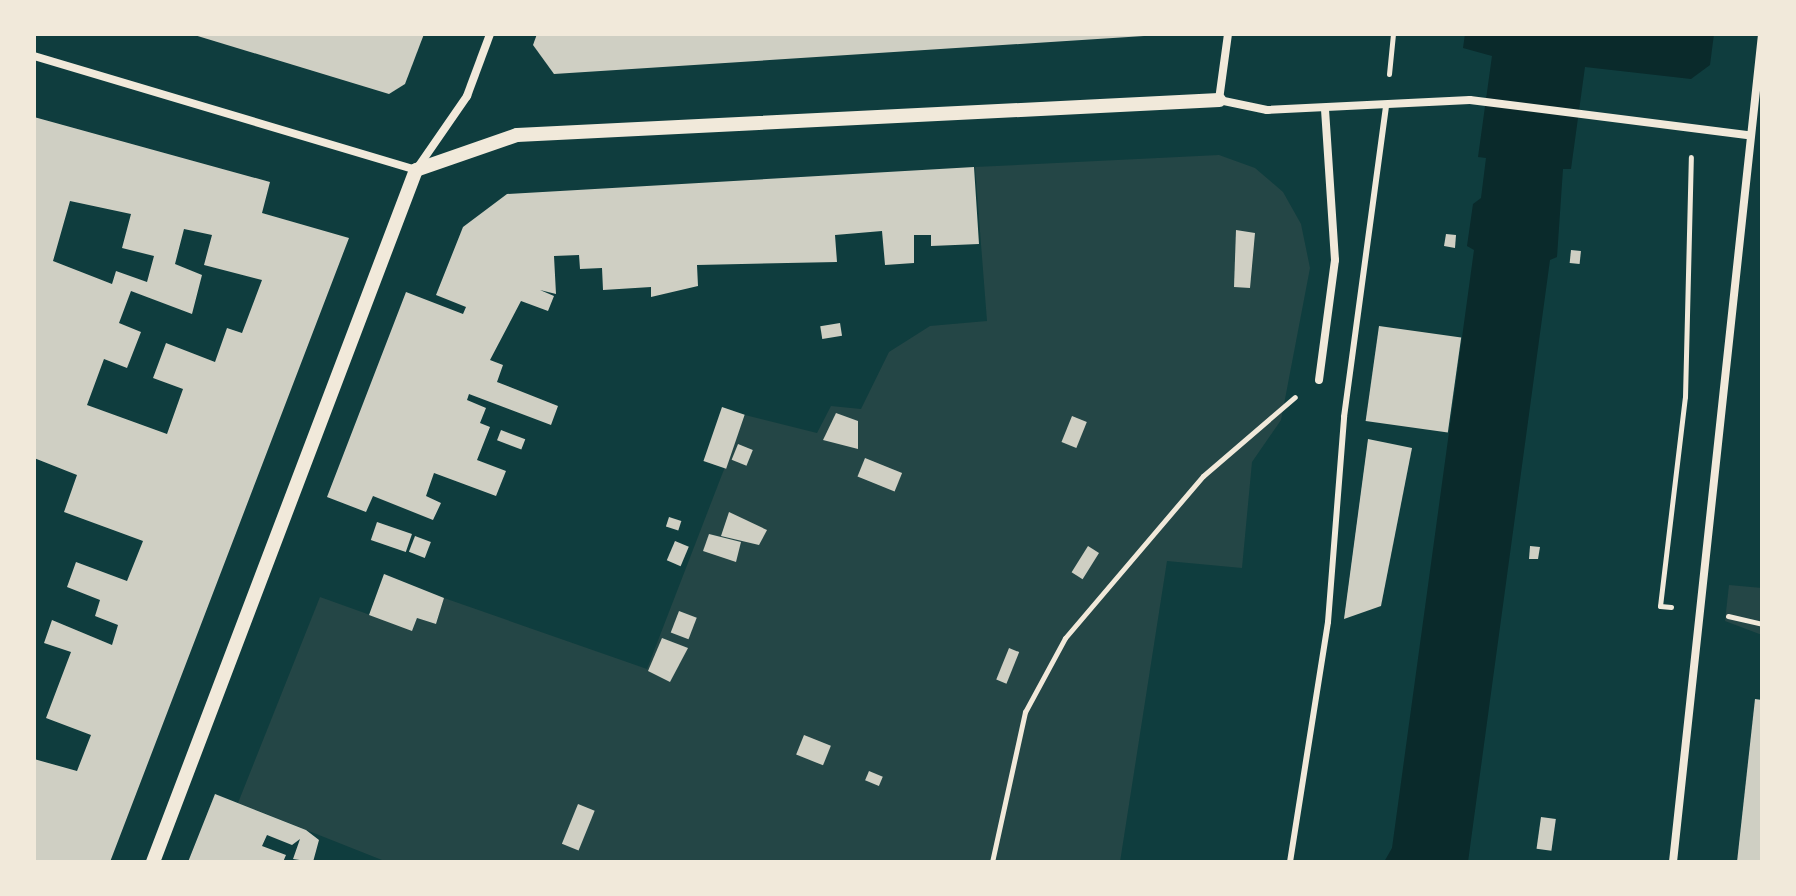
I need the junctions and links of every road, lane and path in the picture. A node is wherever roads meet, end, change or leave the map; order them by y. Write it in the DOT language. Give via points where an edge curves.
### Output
graph roads {
  1 [pos="490,34"];
  2 [pos="1228,34"];
  3 [pos="1393,34"];
  4 [pos="1762,35"];
  5 [pos="34,56"];
  6 [pos="1219,100"];
  7 [pos="1386,107"];
  8 [pos="1325,109"];
  9 [pos="1694,128"];
  10 [pos="1749,135"];
  11 [pos="416,170"];
  12 [pos="1319,380"];
  13 [pos="1660,606"];
  14 [pos="153,862"];
  15 [pos="992,862"];
  16 [pos="1290,862"];
  17 [pos="1673,862"];
  1 -- 11 [label="street" via="467,96"];
  2 -- 6 [label="street"];
  3 -- 7 [label="path"];
  4 -- 10 [label="street"];
  5 -- 11 [label="street"];
  6 -- 8 [label="street" via="1267,110"];
  6 -- 11 [label="street" via="517,135"];
  7 -- 8 [label="street"];
  7 -- 9 [label="street" via="1470,100"];
  7 -- 16 [label="lane" via="1344,417 1328,622"];
  8 -- 12 [label="street" via="1335,260"];
  9 -- 10 [label="street"];
  9 -- 13 [label="path" via="1685,397"];
  10 -- 17 [label="street" via="1746,226"];
  11 -- 14 [label="street"];
  12 -- 15 [label="path" via="1203,476 1065,638 1025,712"];
}
